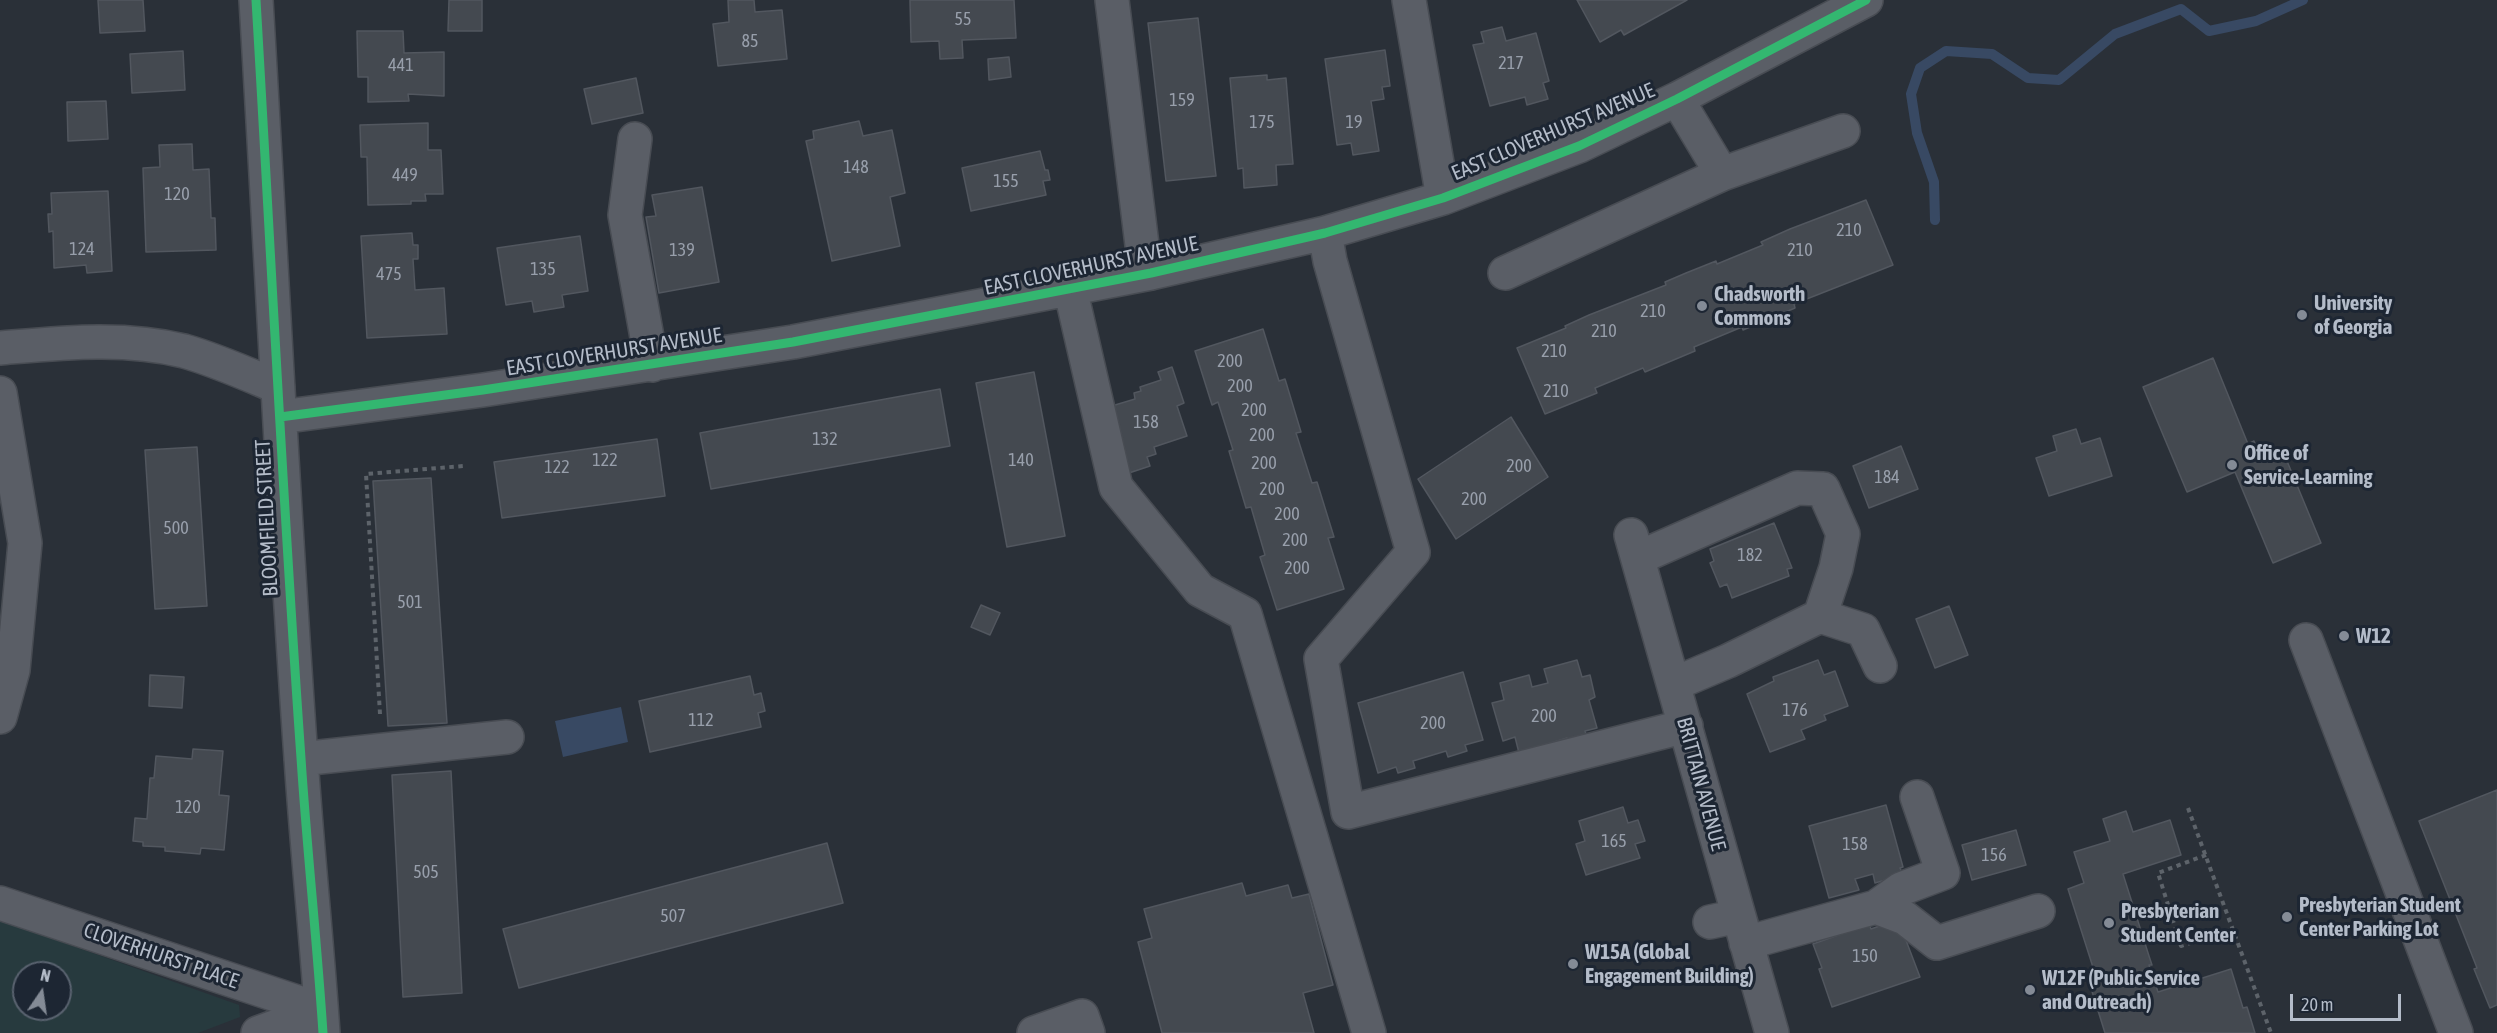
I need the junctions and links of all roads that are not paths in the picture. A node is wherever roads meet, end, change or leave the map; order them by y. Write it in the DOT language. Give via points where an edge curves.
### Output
graph roads {
  1 [pos="256,0"];
  2 [pos="1112,0"];
  3 [pos="1409,0"];
  4 [pos="1866,0"];
  5 [pos="1677,99"];
  6 [pos="1844,131"];
  7 [pos="635,139"];
  8 [pos="1722,174"];
  9 [pos="1443,198"];
  10 [pos="1325,233"];
  11 [pos="1151,273"];
  12 [pos="1504,273"];
  13 [pos="1070,288"];
  14 [pos="0,348"];
  15 [pos="652,365"];
  16 [pos="0,393"];
  17 [pos="279,402"];
  18 [pos="1820,616"];
  19 [pos="2306,640"];
  20 [pos="1880,666"];
  21 [pos="1674,684"];
  22 [pos="0,717"];
  23 [pos="1686,726"];
  24 [pos="507,737"];
  25 [pos="301,759"];
  26 [pos="1917,797"];
  27 [pos="0,903"];
  28 [pos="1876,907"];
  29 [pos="2038,911"];
  30 [pos="1731,927"];
  31 [pos="322,1022"];
  32 [pos="258,1033"];
  33 [pos="1034,1033"];
  34 [pos="1088,1033"];
  35 [pos="1369,1033"];
  36 [pos="1772,1033"];
  37 [pos="2456,1033"];
  1 -- 17 [label="street, BLOOMFIELD STREET"];
  2 -- 11 [label="street" via="1142,245"];
  3 -- 9 [label="street"];
  4 -- 5 [label="street, EAST CLOVERHURST AVENUE"];
  5 -- 8 [label="street"];
  5 -- 9 [label="street, EAST CLOVERHURST AVENUE" via="1580,146"];
  6 -- 8 [label="street"];
  7 -- 15 [label="street" via="625,215"];
  8 -- 12 [label="street"];
  9 -- 10 [label="street, EAST CLOVERHURST AVENUE"];
  10 -- 11 [label="street, EAST CLOVERHURST AVENUE"];
  10 -- 23 [label="street" via="1413,552 1321,659 1348,812"];
  11 -- 13 [label="street, EAST CLOVERHURST AVENUE"];
  13 -- 15 [label="street, EAST CLOVERHURST AVENUE" via="902,322"];
  13 -- 35 [label="street" via="1116,488 1200,590 1245,614"];
  14 -- 17 [label="street" via="140,344 183,351 234,368"];
  15 -- 17 [label="street, EAST CLOVERHURST AVENUE" via="320,414"];
  16 -- 22 [label="street" via="25,543 13,670"];
  17 -- 25 [label="street, BLOOMFIELD STREET"];
  18 -- 20 [label="street" via="1863,630"];
  18 -- 21 [label="street"];
  18 -- 21 [label="street, BRITTAIN AVENUE" via="1843,534 1823,489 1797,488 1635,547"];
  19 -- 37 [label="street"];
  21 -- 23 [label="street, BRITTAIN AVENUE"];
  23 -- 30 [label="street, BRITTAIN AVENUE"];
  24 -- 25 [label="street"];
  25 -- 31 [label="street, BLOOMFIELD STREET"];
  26 -- 28 [label="street" via="1943,873 1901,889"];
  27 -- 31 [label="street, CLOVERHURST PLACE"];
  28 -- 29 [label="street" via="1905,918 1937,943"];
  28 -- 30 [label="street"];
  30 -- 36 [label="street, BRITTAIN AVENUE"];
  31 -- 32 [label="street"];
  33 -- 34 [label="street" via="1082,1016"];
}
